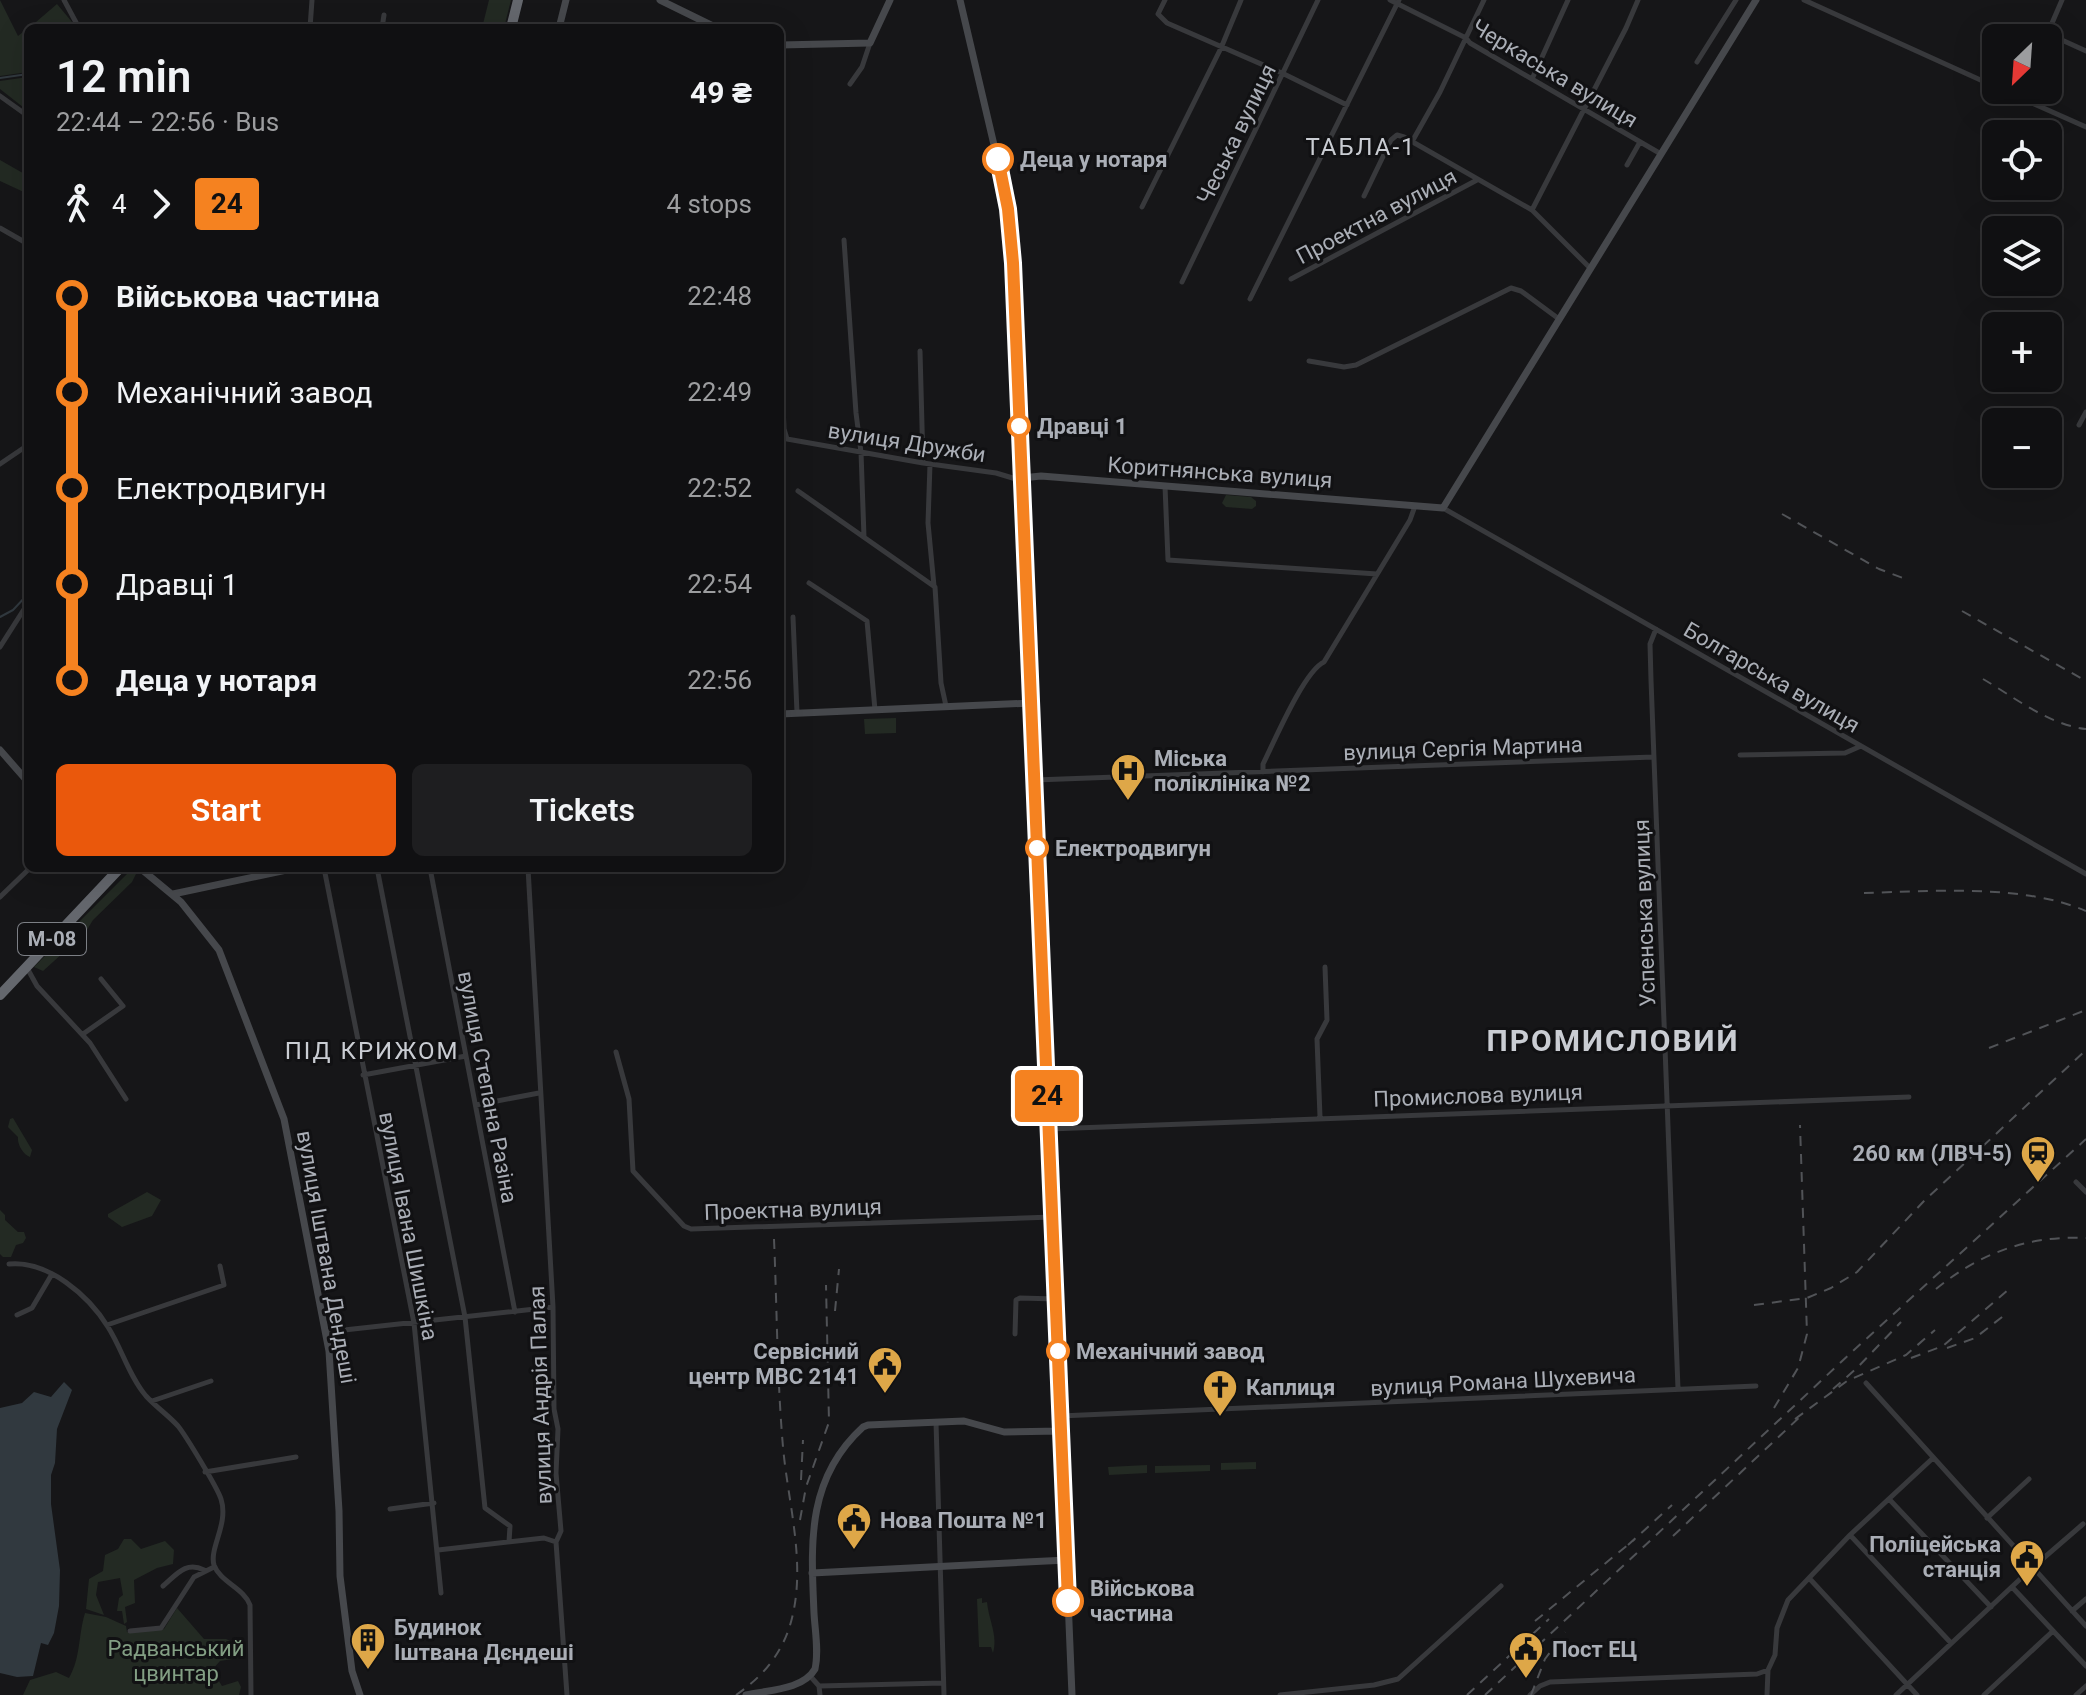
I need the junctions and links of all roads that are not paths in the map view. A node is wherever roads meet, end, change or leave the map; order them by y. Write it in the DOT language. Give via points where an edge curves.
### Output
graph roads {
  1 [pos="64,0"];
  2 [pos="312,0"];
  3 [pos="518,0"];
  4 [pos="566,0"];
  5 [pos="660,0"];
  6 [pos="890,0"];
  7 [pos="960,0"];
  8 [pos="1165,0"];
  9 [pos="1241,0"];
  10 [pos="1318,0"];
  11 [pos="1390,0"];
  12 [pos="1484,0"];
  13 [pos="1568,0"];
  14 [pos="1638,0"];
  15 [pos="1736,0"];
  16 [pos="1756,0"];
  17 [pos="1804,0"];
  18 [pos="2062,0"];
  19 [pos="1398,2"];
  20 [pos="384,15"];
  21 [pos="77,24"];
  22 [pos="310,24"];
  23 [pos="383,24"];
  24 [pos="512,24"];
  25 [pos="560,24"];
  26 [pos="709,24"];
  27 [pos="2052,24"];
  28 [pos="1466,38"];
  29 [pos="2062,40"];
  30 [pos="870,43"];
  31 [pos="784,45"];
  32 [pos="1221,48"];
  33 [pos="2086,51"];
  34 [pos="1697,62"];
  35 [pos="1284,74"];
  36 [pos="1532,79"];
  37 [pos="1982,81"];
  38 [pos="850,84"];
  39 [pos="0,96"];
  40 [pos="2040,104"];
  41 [pos="1347,105"];
  42 [pos="1584,110"];
  43 [pos="24,113"];
  44 [pos="2086,127"];
  45 [pos="1413,140"];
  46 [pos="1640,142"];
  47 [pos="1661,154"];
  48 [pos="1627,165"];
  49 [pos="1477,180"];
  50 [pos="1364,196"];
  51 [pos="1142,207"];
  52 [pos="1532,210"];
  53 [pos="0,228"];
  54 [pos="844,240"];
  55 [pos="24,242"];
  56 [pos="1590,268"];
  57 [pos="1291,279"];
  58 [pos="1182,282"];
  59 [pos="1250,299"];
  60 [pos="1559,319"];
  61 [pos="920,351"];
  62 [pos="1309,361"];
  63 [pos="2086,412"];
  64 [pos="2079,425"];
  65 [pos="784,429"];
  66 [pos="24,448"];
  67 [pos="861,452"];
  68 [pos="927,463"];
  69 [pos="0,464"];
  70 [pos="1022,478"];
  71 [pos="1165,486"];
  72 [pos="798,491"];
  73 [pos="1415,506"];
  74 [pos="1443,508"];
  75 [pos="864,537"];
  76 [pos="1378,574"];
  77 [pos="809,583"];
  78 [pos="935,587"];
  79 [pos="24,609"];
  80 [pos="793,617"];
  81 [pos="1656,629"];
  82 [pos="0,647"];
  83 [pos="1032,703"];
  84 [pos="946,707"];
  85 [pos="875,710"];
  86 [pos="797,713"];
  87 [pos="784,714"];
  88 [pos="1862,746"];
  89 [pos="0,750"];
  90 [pos="1740,755"];
  91 [pos="1654,757"];
  92 [pos="1263,772"];
  93 [pos="24,777"];
  94 [pos="1035,780"];
  95 [pos="26,872"];
  96 [pos="116,872"];
  97 [pos="145,872"];
  98 [pos="277,872"];
  99 [pos="325,872"];
  100 [pos="378,872"];
  101 [pos="431,872"];
  102 [pos="528,872"];
  103 [pos="2086,874"];
  104 [pos="173,894"];
  105 [pos="0,897"];
  106 [pos="26,966"];
  107 [pos="1325,967"];
  108 [pos="101,979"];
  109 [pos="0,995"];
  110 [pos="83,1034"];
  111 [pos="616,1052"];
  112 [pos="466,1056"];
  113 [pos="415,1066"];
  114 [pos="363,1075"];
  115 [pos="539,1093"];
  116 [pos="1909,1097"];
  117 [pos="126,1099"];
  118 [pos="1667,1104"];
  119 [pos="476,1105"];
  120 [pos="1320,1117"];
  121 [pos="1049,1129"];
  122 [pos="2076,1182"];
  123 [pos="2086,1192"];
  124 [pos="1053,1217"];
  125 [pos="9,1264"];
  126 [pos="220,1266"];
  127 [pos="52,1274"];
  128 [pos="1056,1299"];
  129 [pos="553,1307"];
  130 [pos="515,1312"];
  131 [pos="17,1315"];
  132 [pos="465,1317"];
  133 [pos="414,1323"];
  134 [pos="107,1325"];
  135 [pos="326,1332"];
  136 [pos="1015,1334"];
  137 [pos="211,1381"];
  138 [pos="1866,1383"];
  139 [pos="1756,1386"];
  140 [pos="1678,1389"];
  141 [pos="152,1401"];
  142 [pos="1060,1416"];
  143 [pos="936,1422"];
  144 [pos="1061,1431"];
  145 [pos="296,1457"];
  146 [pos="1933,1458"];
  147 [pos="205,1472"];
  148 [pos="2029,1479"];
  149 [pos="1889,1499"];
  150 [pos="434,1503"];
  151 [pos="390,1509"];
  152 [pos="1987,1518"];
  153 [pos="2083,1524"];
  154 [pos="1850,1535"];
  155 [pos="509,1542"];
  156 [pos="556,1542"];
  157 [pos="438,1550"];
  158 [pos="1067,1560"];
  159 [pos="940,1566"];
  160 [pos="214,1567"];
  161 [pos="2032,1568"];
  162 [pos="204,1570"];
  163 [pos="812,1573"];
  164 [pos="1809,1578"];
  165 [pos="163,1586"];
  166 [pos="1501,1586"];
  167 [pos="2012,1587"];
  168 [pos="441,1593"];
  169 [pos="2086,1599"];
  170 [pos="1991,1607"];
  171 [pos="2072,1611"];
  172 [pos="2086,1626"];
  173 [pos="130,1631"];
  174 [pos="2053,1631"];
  175 [pos="1951,1643"];
  176 [pos="2086,1666"];
  177 [pos="1768,1670"];
  178 [pos="811,1677"];
  179 [pos="943,1683"];
  180 [pos="1907,1685"];
  181 [pos="819,1686"];
  182 [pos="2086,1686"];
  183 [pos="768,1693"];
  184 [pos="251,1695"];
  185 [pos="360,1695"];
  186 [pos="567,1695"];
  187 [pos="746,1695"];
  188 [pos="820,1695"];
  189 [pos="944,1695"];
  190 [pos="1072,1695"];
  191 [pos="1280,1695"];
  192 [pos="1530,1695"];
  193 [pos="1767,1695"];
  194 [pos="1896,1695"];
  195 [pos="1917,1695"];
  196 [pos="1984,1695"];
  197 [pos="2076,1695"];
  1 -- 21 [label="street"];
  2 -- 22 [label="street"];
  3 -- 24 [label="highway"];
  4 -- 25 [label="street"];
  5 -- 26 [label="street"];
  6 -- 30 [label="street"];
  7 -- 70 [label="street" via="1008,209"];
  8 -- 32 [label="street" via="1158,14 1167,23"];
  9 -- 32 [label="street"];
  10 -- 35 [label="street, Чеська вулиця"];
  11 -- 19 [label="street, Черкаська вулиця"];
  12 -- 28 [label="street"];
  13 -- 36 [label="street"];
  14 -- 42 [label="street"];
  15 -- 34 [label="street"];
  16 -- 47 [label="street"];
  17 -- 37 [label="street"];
  18 -- 27 [label="street"];
  19 -- 28 [label="street, Черкаська вулиця"];
  19 -- 41 [label="street"];
  20 -- 23 [label="street"];
  28 -- 36 [label="street, Черкаська вулиця"];
  28 -- 45 [label="street"];
  29 -- 33 [label="street"];
  30 -- 31 [label="street"];
  30 -- 38 [label="street"];
  32 -- 35 [label="street"];
  32 -- 51 [label="street"];
  35 -- 41 [label="street"];
  35 -- 58 [label="street, Чеська вулиця"];
  36 -- 42 [label="street, Черкаська вулиця"];
  39 -- 43 [label="street"];
  40 -- 44 [label="street"];
  41 -- 59 [label="street"];
  42 -- 46 [label="street, Черкаська вулиця"];
  42 -- 52 [label="street"];
  45 -- 49 [label="street"];
  45 -- 50 [label="street" via="1397,135 1391,140"];
  46 -- 47 [label="street, Черкаська вулиця"];
  46 -- 48 [label="street"];
  47 -- 56 [label="street"];
  49 -- 52 [label="street"];
  49 -- 57 [label="street, Проектна вулиця"];
  52 -- 56 [label="street"];
  53 -- 55 [label="street"];
  54 -- 67 [label="street"];
  56 -- 60 [label="street"];
  60 -- 62 [label="street" via="1511,288 1356,365"];
  60 -- 74 [label="street"];
  61 -- 68 [label="street"];
  63 -- 64 [label="street"];
  65 -- 67 [label="street, вулиця Дружби" via="787,439"];
  66 -- 69 [label="street"];
  67 -- 68 [label="street, вулиця Дружби"];
  67 -- 75 [label="street"];
  68 -- 70 [label="street, вулиця Дружби"];
  68 -- 78 [label="street"];
  70 -- 71 [label="street, Коритнянська вулиця"];
  70 -- 83 [label="street"];
  71 -- 73 [label="street, Коритнянська вулиця"];
  71 -- 76 [label="street" via="1168,560"];
  72 -- 75 [label="street"];
  73 -- 74 [label="street, Коритнянська вулиця"];
  73 -- 76 [label="street"];
  74 -- 81 [label="street, Болгарська вулиця"];
  75 -- 78 [label="street"];
  76 -- 92 [label="street" via="1294,701"];
  77 -- 85 [label="street" via="867,621"];
  78 -- 84 [label="street"];
  79 -- 82 [label="street"];
  80 -- 86 [label="street"];
  81 -- 88 [label="street, Болгарська вулиця"];
  81 -- 91 [label="street, Успенська вулиця" via="1650,644"];
  83 -- 84 [label="street"];
  83 -- 94 [label="street"];
  84 -- 85 [label="street"];
  85 -- 86 [label="street"];
  86 -- 87 [label="street"];
  88 -- 90 [label="street" via="1845,753"];
  88 -- 103 [label="street, Болгарська вулиця"];
  89 -- 93 [label="street"];
  91 -- 92 [label="street, вулиця Сергія Мартина"];
  91 -- 118 [label="street, Успенська вулиця"];
  92 -- 94 [label="street, вулиця Сергія Мартина"];
  94 -- 121 [label="street"];
  95 -- 105 [label="street"];
  96 -- 106 [label="highway, М-08"];
  97 -- 104 [label="street, вулиця Іштвана Дендеші"];
  98 -- 104 [label="street"];
  99 -- 114 [label="street, вулиця Івана Шишкіна"];
  100 -- 113 [label="street"];
  101 -- 112 [label="street, вулиця Степана Разіна"];
  102 -- 115 [label="street, вулиця Андрія Палая"];
  104 -- 135 [label="street, вулиця Іштвана Дендеші" via="222,956 275,1091 293,1154"];
  106 -- 109 [label="highway, М-08"];
  106 -- 110 [label="street" via="37,986"];
  107 -- 120 [label="street" via="1327,1020 1317,1039"];
  108 -- 110 [label="street" via="123,1006"];
  110 -- 117 [label="street"];
  111 -- 124 [label="street, Проектна вулиця" via="629,1099 633,1171 691,1229"];
  112 -- 113 [label="street"];
  112 -- 119 [label="street, вулиця Степана Разіна"];
  113 -- 114 [label="street"];
  113 -- 132 [label="street"];
  114 -- 133 [label="street, вулиця Івана Шишкіна"];
  115 -- 119 [label="street"];
  115 -- 129 [label="street, вулиця Андрія Палая"];
  116 -- 118 [label="street, Промислова вулиця"];
  118 -- 120 [label="street, Промислова вулиця"];
  118 -- 140 [label="street, Успенська вулиця"];
  119 -- 130 [label="street, вулиця Степана Разіна"];
  120 -- 121 [label="street, Промислова вулиця"];
  121 -- 124 [label="street"];
  122 -- 123 [label="street"];
  124 -- 128 [label="street"];
  125 -- 127 [label="street"];
  126 -- 134 [label="street" via="224,1285"];
  127 -- 131 [label="street" via="32,1308"];
  127 -- 134 [label="street" via="79,1293"];
  128 -- 136 [label="street" via="1016,1300"];
  128 -- 142 [label="street"];
  129 -- 130 [label="street"];
  129 -- 156 [label="street, вулиця Андрія Палая" via="561,1531"];
  130 -- 132 [label="street"];
  132 -- 133 [label="street"];
  132 -- 155 [label="street" via="485,1508 510,1526"];
  133 -- 135 [label="street"];
  133 -- 150 [label="street, вулиця Івана Шишкіна"];
  134 -- 141 [label="street"];
  135 -- 185 [label="street, вулиця Іштвана Дендеші" via="340,1576"];
  137 -- 141 [label="street"];
  138 -- 146 [label="street"];
  139 -- 140 [label="street, вулиця Романа Шухевича"];
  140 -- 142 [label="street, вулиця Романа Шухевича"];
  141 -- 147 [label="street" via="179,1427"];
  142 -- 144 [label="street"];
  143 -- 144 [label="street" via="964,1421 1004,1432"];
  143 -- 159 [label="street"];
  143 -- 163 [label="street" via="868,1425 857,1433 826,1479 815,1511"];
  144 -- 158 [label="street"];
  145 -- 147 [label="street"];
  146 -- 149 [label="street"];
  146 -- 152 [label="street"];
  147 -- 160 [label="street" via="223,1511"];
  148 -- 152 [label="street"];
  149 -- 154 [label="street"];
  149 -- 170 [label="street"];
  150 -- 151 [label="street"];
  150 -- 157 [label="street, вулиця Івана Шишкіна"];
  152 -- 161 [label="street"];
  153 -- 161 [label="street"];
  154 -- 164 [label="street"];
  154 -- 175 [label="street"];
  155 -- 156 [label="street"];
  155 -- 157 [label="street"];
  156 -- 186 [label="street, вулиця Андрія Палая"];
  157 -- 168 [label="street, вулиця Івана Шишкіна"];
  158 -- 159 [label="street"];
  158 -- 190 [label="street"];
  159 -- 163 [label="street"];
  159 -- 179 [label="street"];
  160 -- 162 [label="street"];
  160 -- 184 [label="street" via="250,1605"];
  161 -- 167 [label="street"];
  161 -- 171 [label="street"];
  162 -- 165 [label="street" via="185,1567"];
  162 -- 173 [label="street" via="161,1628"];
  163 -- 178 [label="street" via="816,1664"];
  164 -- 177 [label="street" via="1788,1600"];
  164 -- 180 [label="street"];
  166 -- 191 [label="street" via="1398,1679"];
  167 -- 170 [label="street"];
  167 -- 174 [label="street"];
  169 -- 171 [label="street"];
  170 -- 175 [label="street"];
  171 -- 172 [label="street"];
  174 -- 176 [label="street"];
  174 -- 196 [label="street"];
  175 -- 180 [label="street"];
  177 -- 192 [label="street" via="1550,1682"];
  177 -- 193 [label="street"];
  178 -- 181 [label="street"];
  178 -- 183 [label="street"];
  179 -- 181 [label="street"];
  179 -- 189 [label="street"];
  180 -- 194 [label="street"];
  180 -- 195 [label="street"];
  181 -- 188 [label="street"];
  182 -- 197 [label="street"];
  183 -- 187 [label="street"];
}
